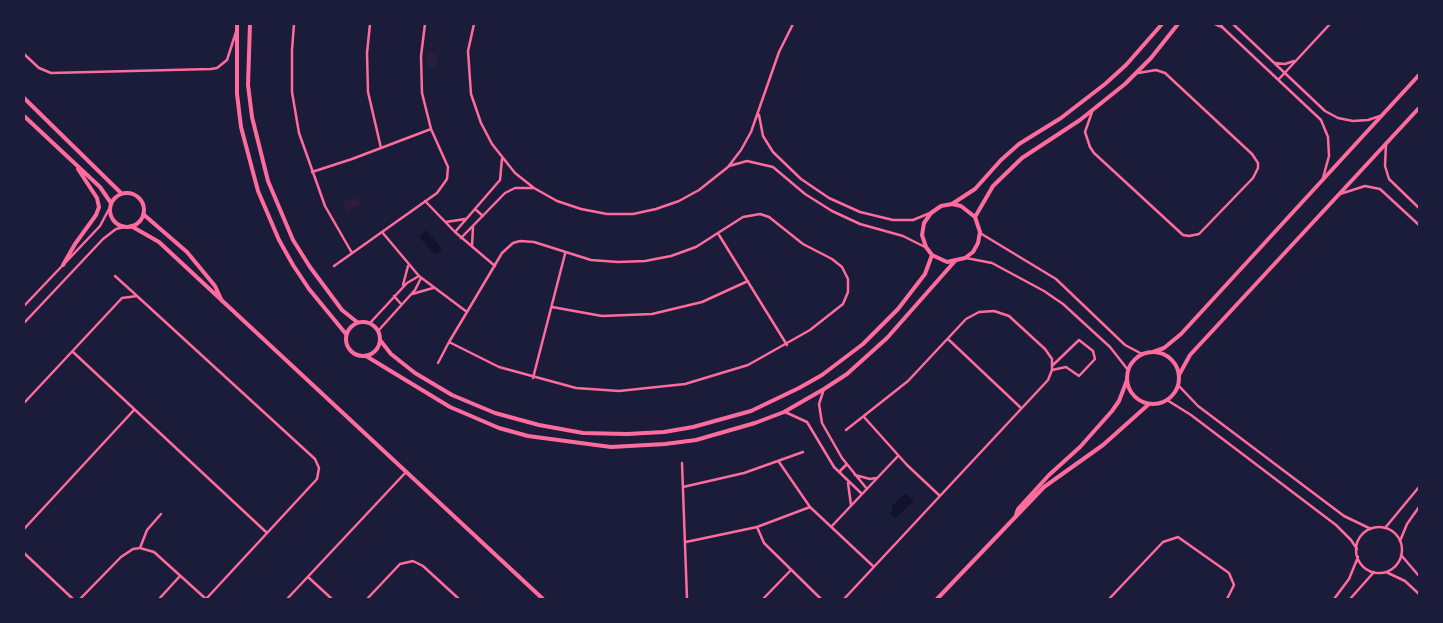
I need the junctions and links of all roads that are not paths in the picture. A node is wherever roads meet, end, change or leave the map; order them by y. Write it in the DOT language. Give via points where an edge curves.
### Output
graph roads {
  1 [pos="250,24"];
  2 [pos="294,24"];
  3 [pos="370,24"];
  4 [pos="425,24"];
  5 [pos="474,24"];
  6 [pos="793,24"];
  7 [pos="1162,24"];
  8 [pos="1218,24"];
  9 [pos="1233,24"];
  10 [pos="1330,24"];
  11 [pos="1179,25"];
  12 [pos="237,26"];
  13 [pos="24,54"];
  14 [pos="1297,59"];
  15 [pos="1275,63"];
  16 [pos="1136,73"];
  17 [pos="1285,73"];
  18 [pos="1419,75"];
  19 [pos="1279,79"];
  20 [pos="24,98"];
  21 [pos="1419,108"];
  22 [pos="1092,110"];
  23 [pos="758,112"];
  24 [pos="1382,115"];
  25 [pos="24,116"];
  26 [pos="431,129"];
  27 [pos="1386,144"];
  28 [pos="381,148"];
  29 [pos="502,158"];
  30 [pos="74,163"];
  31 [pos="728,167"];
  32 [pos="312,172"];
  33 [pos="1323,178"];
  34 [pos="534,188"];
  35 [pos="121,193"];
  36 [pos="1339,195"];
  37 [pos="425,201"];
  38 [pos="111,203"];
  39 [pos="952,204"];
  40 [pos="1419,208"];
  41 [pos="109,209"];
  42 [pos="475,209"];
  43 [pos="931,212"];
  44 [pos="144,214"];
  45 [pos="483,216"];
  46 [pos="975,217"];
  47 [pos="466,218"];
  48 [pos="445,222"];
  49 [pos="1419,225"];
  50 [pos="131,226"];
  51 [pos="473,226"];
  52 [pos="124,227"];
  53 [pos="382,232"];
  54 [pos="455,232"];
  55 [pos="980,232"];
  56 [pos="719,234"];
  57 [pos="461,238"];
  58 [pos="472,247"];
  59 [pos="926,247"];
  60 [pos="352,253"];
  61 [pos="566,253"];
  62 [pos="932,255"];
  63 [pos="965,258"];
  64 [pos="956,262"];
  65 [pos="408,264"];
  66 [pos="63,265"];
  67 [pos="334,266"];
  68 [pos="495,266"];
  69 [pos="114,276"];
  70 [pos="420,277"];
  71 [pos="748,281"];
  72 [pos="402,288"];
  73 [pos="435,288"];
  74 [pos="411,294"];
  75 [pos="137,296"];
  76 [pos="394,296"];
  77 [pos="223,303"];
  78 [pos="402,304"];
  79 [pos="24,306"];
  80 [pos="552,307"];
  81 [pos="467,312"];
  82 [pos="357,322"];
  83 [pos="24,323"];
  84 [pos="370,323"];
  85 [pos="378,331"];
  86 [pos="346,334"];
  87 [pos="948,339"];
  88 [pos="380,340"];
  89 [pos="449,342"];
  90 [pos="787,345"];
  91 [pos="73,352"];
  92 [pos="1153,352"];
  93 [pos="1142,354"];
  94 [pos="366,356"];
  95 [pos="438,363"];
  96 [pos="1053,365"];
  97 [pos="1052,370"];
  98 [pos="1128,370"];
  99 [pos="1179,375"];
  100 [pos="533,378"];
  101 [pos="1127,380"];
  102 [pos="1178,385"];
  103 [pos="824,389"];
  104 [pos="1167,400"];
  105 [pos="24,403"];
  106 [pos="1149,404"];
  107 [pos="1021,408"];
  108 [pos="134,410"];
  109 [pos="784,412"];
  110 [pos="864,417"];
  111 [pos="846,430"];
  112 [pos="803,452"];
  113 [pos="898,456"];
  114 [pos="779,462"];
  115 [pos="682,463"];
  116 [pos="846,464"];
  117 [pos="406,472"];
  118 [pos="838,472"];
  119 [pos="854,474"];
  120 [pos="878,477"];
  121 [pos="847,482"];
  122 [pos="683,487"];
  123 [pos="1419,487"];
  124 [pos="867,489"];
  125 [pos="862,494"];
  126 [pos="940,496"];
  127 [pos="851,505"];
  128 [pos="810,507"];
  129 [pos="1419,507"];
  130 [pos="160,514"];
  131 [pos="1016,515"];
  132 [pos="756,527"];
  133 [pos="831,527"];
  134 [pos="1385,528"];
  135 [pos="24,529"];
  136 [pos="1371,529"];
  137 [pos="266,532"];
  138 [pos="1400,541"];
  139 [pos="686,542"];
  140 [pos="140,548"];
  141 [pos="1357,549"];
  142 [pos="24,553"];
  143 [pos="1401,555"];
  144 [pos="1358,557"];
  145 [pos="874,567"];
  146 [pos="790,571"];
  147 [pos="1374,572"];
  148 [pos="1385,572"];
  149 [pos="180,576"];
  150 [pos="1419,576"];
  151 [pos="308,577"];
  152 [pos="1419,594"];
  153 [pos="73,599"];
  154 [pos="80,599"];
  155 [pos="159,599"];
  156 [pos="206,599"];
  157 [pos="287,599"];
  158 [pos="332,599"];
  159 [pos="367,599"];
  160 [pos="459,599"];
  161 [pos="543,599"];
  162 [pos="687,599"];
  163 [pos="763,599"];
  164 [pos="821,599"];
  165 [pos="844,599"];
  166 [pos="937,599"];
  167 [pos="1109,599"];
  168 [pos="1227,599"];
  169 [pos="1334,599"];
  170 [pos="1350,599"];
  1 -- 82 [label="street" via="248,84 252,117 268,181 290,232 310,267 342,310"];
  2 -- 32 [label="street" via="292,92 299,133"];
  3 -- 28 [label="street" via="368,92"];
  4 -- 26 [label="street" via="422,93"];
  5 -- 29 [label="street" via="468,51 471,94 483,130"];
  6 -- 23 [label="street" via="779,52"];
  7 -- 39 [label="street" via="1105,84 1020,144 975,188"];
  8 -- 19 [label="street"];
  9 -- 15 [label="street"];
  10 -- 14 [label="street"];
  11 -- 16 [label="street"];
  12 -- 13 [label="street" via="227,60 211,69 51,73 39,68"];
  12 -- 86 [label="street" via="235,61 239,111 248,160 258,191 293,265"];
  14 -- 15 [label="street" via="1285,64"];
  14 -- 17 [label="street"];
  15 -- 17 [label="street"];
  16 -- 22 [label="street"];
  16 -- 22 [label="street" via="1156,70 1165,73 1258,163 1253,178 1199,234 1184,235 1094,153 1085,132"];
  17 -- 19 [label="street"];
  17 -- 24 [label="street" via="1325,111 1338,118 1368,120"];
  18 -- 24 [label="street"];
  19 -- 33 [label="street" via="1321,120 1328,137 1329,156"];
  20 -- 35 [label="street"];
  21 -- 27 [label="street"];
  22 -- 46 [label="street" via="1007,172 986,196"];
  23 -- 31 [label="street" via="741,150"];
  23 -- 43 [label="street" via="763,136 772,152 801,179 829,198 860,212 893,220 913,220"];
  24 -- 33 [label="street"];
  25 -- 30 [label="street"];
  26 -- 28 [label="street"];
  26 -- 37 [label="street" via="448,173 441,189"];
  27 -- 36 [label="street"];
  27 -- 40 [label="street" via="1388,179"];
  28 -- 32 [label="street"];
  29 -- 34 [label="street"];
  29 -- 42 [label="street" via="500,180"];
  30 -- 38 [label="street" via="100,187"];
  30 -- 66 [label="street" via="97,198 99,208"];
  31 -- 34 [label="street" via="679,201 632,214 582,209 557,201"];
  31 -- 59 [label="street" via="748,161 773,167 805,194 832,211"];
  32 -- 60 [label="street" via="324,206"];
  33 -- 92 [label="street" via="1181,334 1164,348"];
  34 -- 45 [label="street" via="510,190"];
  35 -- 38 [label="street"];
  35 -- 44 [label="street" via="136,195 144,207"];
  36 -- 49 [label="street" via="1365,186 1380,190"];
  36 -- 99 [label="street" via="1190,355"];
  37 -- 48 [label="street"];
  37 -- 53 [label="street"];
  38 -- 41 [label="street"];
  39 -- 43 [label="street"];
  39 -- 46 [label="street"];
  41 -- 52 [label="street" via="113,221"];
  41 -- 66 [label="street" via="100,226"];
  42 -- 45 [label="street"];
  42 -- 47 [label="street"];
  43 -- 59 [label="street" via="924,223 922,235"];
  44 -- 50 [label="street"];
  44 -- 77 [label="street" via="187,252 215,286"];
  45 -- 51 [label="street"];
  46 -- 55 [label="street"];
  47 -- 48 [label="street"];
  47 -- 54 [label="street"];
  48 -- 54 [label="street"];
  50 -- 52 [label="street"];
  50 -- 77 [label="street" via="159,242"];
  51 -- 57 [label="street"];
  51 -- 58 [label="street"];
  52 -- 83 [label="street" via="103,239"];
  53 -- 60 [label="street"];
  53 -- 65 [label="street"];
  54 -- 57 [label="street"];
  55 -- 63 [label="street" via="973,252"];
  55 -- 93 [label="street" via="1056,279 1125,345"];
  56 -- 61 [label="street" via="696,247 645,261 600,260"];
  56 -- 71 [label="street"];
  56 -- 90 [label="street" via="743,217 760,214 842,267 848,279 848,292 843,304"];
  57 -- 58 [label="street"];
  58 -- 68 [label="street"];
  59 -- 62 [label="street"];
  60 -- 67 [label="street"];
  61 -- 68 [label="street" via="534,242 520,241 507,248"];
  61 -- 80 [label="street"];
  62 -- 64 [label="street" via="947,262"];
  62 -- 88 [label="street" via="926,274 898,309 863,344 822,375 751,410 674,430 582,433 509,417 433,384 391,354"];
  63 -- 64 [label="street"];
  63 -- 98 [label="street" via="992,262 1063,304 1110,347"];
  64 -- 103 [label="street" via="868,357"];
  65 -- 70 [label="street"];
  65 -- 72 [label="street"];
  66 -- 79 [label="street"];
  68 -- 81 [label="street"];
  69 -- 75 [label="street"];
  70 -- 72 [label="street"];
  70 -- 73 [label="street"];
  70 -- 74 [label="street"];
  71 -- 80 [label="street" via="702,302 652,314 602,316"];
  71 -- 90 [label="street"];
  72 -- 76 [label="street"];
  73 -- 74 [label="street"];
  73 -- 81 [label="street"];
  74 -- 78 [label="street"];
  75 -- 91 [label="street" via="122,298"];
  75 -- 137 [label="street" via="318,462 317,479"];
  76 -- 78 [label="street"];
  76 -- 84 [label="street"];
  77 -- 117 [label="street"];
  78 -- 85 [label="street"];
  80 -- 100 [label="street"];
  81 -- 89 [label="street"];
  82 -- 84 [label="street"];
  82 -- 86 [label="street"];
  84 -- 85 [label="street"];
  85 -- 88 [label="street"];
  86 -- 94 [label="street" via="346,345 350,350"];
  87 -- 96 [label="street" via="972,315 987,311 1002,313 1015,320 1045,349"];
  87 -- 107 [label="street"];
  87 -- 110 [label="street" via="908,381"];
  88 -- 94 [label="street" via="374,352"];
  89 -- 95 [label="street"];
  89 -- 100 [label="street" via="482,360"];
  90 -- 100 [label="street" via="727,373 662,388 598,390"];
  91 -- 105 [label="street"];
  91 -- 108 [label="street"];
  92 -- 93 [label="street"];
  92 -- 99 [label="street" via="1170,358"];
  93 -- 98 [label="street"];
  94 -- 109 [label="street" via="429,396 472,418 528,436 584,445 636,447 696,440"];
  96 -- 97 [label="street"];
  96 -- 97 [label="street" via="1079,340 1093,351 1095,359 1079,376 1064,367"];
  97 -- 107 [label="street" via="1048,380"];
  98 -- 101 [label="street"];
  99 -- 102 [label="street"];
  101 -- 106 [label="street" via="1133,395"];
  101 -- 131 [label="street" via="1112,411 1049,475"];
  102 -- 104 [label="street"];
  102 -- 136 [label="street" via="1198,406 1344,516"];
  103 -- 109 [label="street"];
  103 -- 116 [label="street" via="819,417"];
  104 -- 106 [label="street"];
  104 -- 141 [label="street" via="1336,525"];
  106 -- 131 [label="street" via="1102,445 1044,487"];
  107 -- 126 [label="street"];
  108 -- 135 [label="street"];
  108 -- 137 [label="street"];
  109 -- 118 [label="street" via="807,422"];
  110 -- 111 [label="street"];
  110 -- 113 [label="street"];
  112 -- 114 [label="street"];
  113 -- 120 [label="street"];
  113 -- 126 [label="street"];
  114 -- 122 [label="street" via="724,479"];
  114 -- 128 [label="street"];
  115 -- 122 [label="street"];
  116 -- 118 [label="street"];
  116 -- 119 [label="street"];
  117 -- 151 [label="street"];
  117 -- 161 [label="street"];
  118 -- 121 [label="street"];
  119 -- 120 [label="street" via="861,478"];
  119 -- 124 [label="street"];
  120 -- 124 [label="street"];
  121 -- 125 [label="street"];
  121 -- 127 [label="street"];
  122 -- 139 [label="street"];
  123 -- 134 [label="street"];
  124 -- 125 [label="street"];
  125 -- 127 [label="street"];
  126 -- 145 [label="street"];
  127 -- 133 [label="street"];
  128 -- 132 [label="street"];
  128 -- 133 [label="street"];
  129 -- 138 [label="street"];
  130 -- 140 [label="street" via="147,530"];
  131 -- 166 [label="street"];
  132 -- 139 [label="street"];
  132 -- 146 [label="street" via="764,543"];
  133 -- 145 [label="street"];
  134 -- 136 [label="street"];
  134 -- 138 [label="street" via="1397,535"];
  136 -- 141 [label="street" via="1361,537"];
  137 -- 156 [label="street"];
  138 -- 143 [label="street"];
  139 -- 162 [label="street"];
  140 -- 149 [label="street" via="154,552"];
  140 -- 154 [label="street" via="121,557"];
  141 -- 144 [label="street"];
  142 -- 153 [label="street"];
  143 -- 148 [label="street" via="1395,566"];
  143 -- 150 [label="street"];
  144 -- 147 [label="street" via="1367,569"];
  144 -- 169 [label="street" via="1349,579"];
  145 -- 165 [label="street"];
  146 -- 163 [label="street"];
  146 -- 164 [label="street"];
  147 -- 148 [label="street"];
  147 -- 170 [label="street"];
  148 -- 152 [label="street" via="1406,581"];
  149 -- 155 [label="street"];
  149 -- 156 [label="street"];
  151 -- 157 [label="street"];
  151 -- 158 [label="street"];
  159 -- 160 [label="street" via="400,564 413,561 424,566"];
  167 -- 168 [label="street" via="1163,542 1173,537 1183,539 1229,573 1234,581 1233,591"];
}
